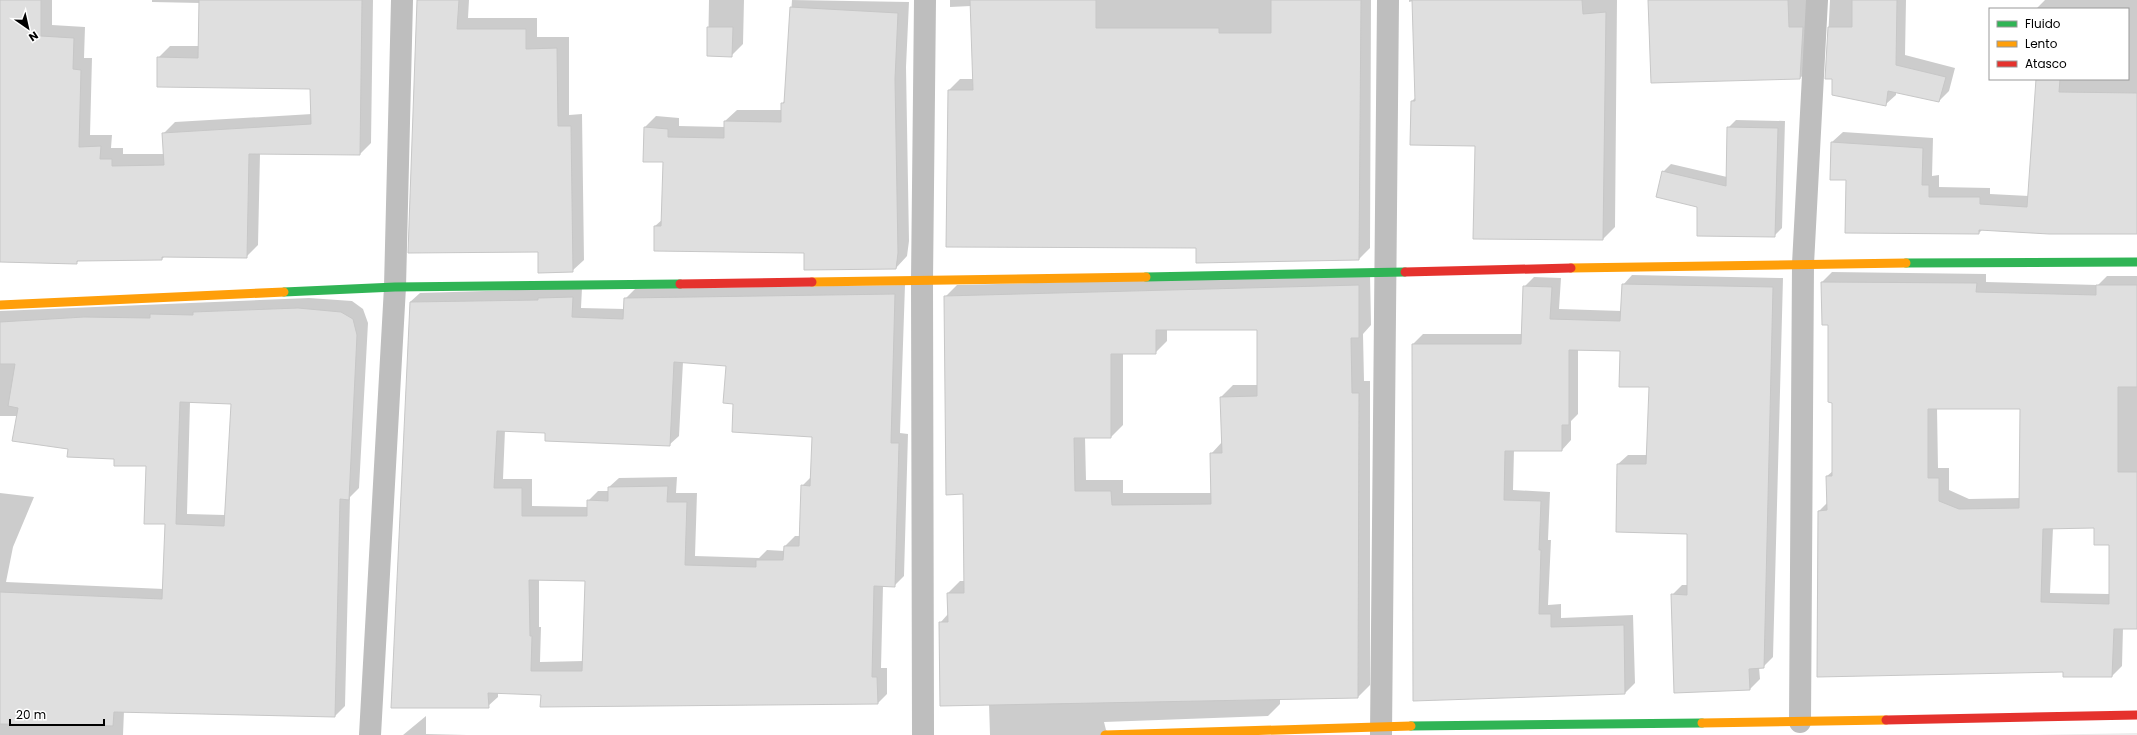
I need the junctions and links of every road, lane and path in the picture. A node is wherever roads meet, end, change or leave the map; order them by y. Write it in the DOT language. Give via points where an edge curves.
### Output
graph roads {
  1 [pos="402,0"];
  2 [pos="925,0"];
  3 [pos="1388,0"];
  4 [pos="1817,0"];
  5 [pos="2137,262"];
  6 [pos="1803,264"];
  7 [pos="1386,272"];
  8 [pos="922,281"];
  9 [pos="395,287"];
  10 [pos="0,305"];
  11 [pos="2137,715"];
  12 [pos="1800,722"];
  13 [pos="1381,731"];
  14 [pos="370,735"];
  15 [pos="923,735"];
  16 [pos="1105,735"];
  1 -- 9 [label="street"];
  2 -- 8 [label="street"];
  3 -- 7 [label="street"];
  4 -- 6 [label="street"];
  5 -- 6 [label="street"];
  6 -- 7 [label="street"];
  6 -- 12 [label="street"];
  7 -- 8 [label="street"];
  7 -- 13 [label="street"];
  8 -- 9 [label="street"];
  8 -- 15 [label="street"];
  9 -- 10 [label="street"];
  9 -- 14 [label="street"];
  11 -- 12 [label="street"];
  12 -- 13 [label="street"];
  13 -- 16 [label="street"];
}
